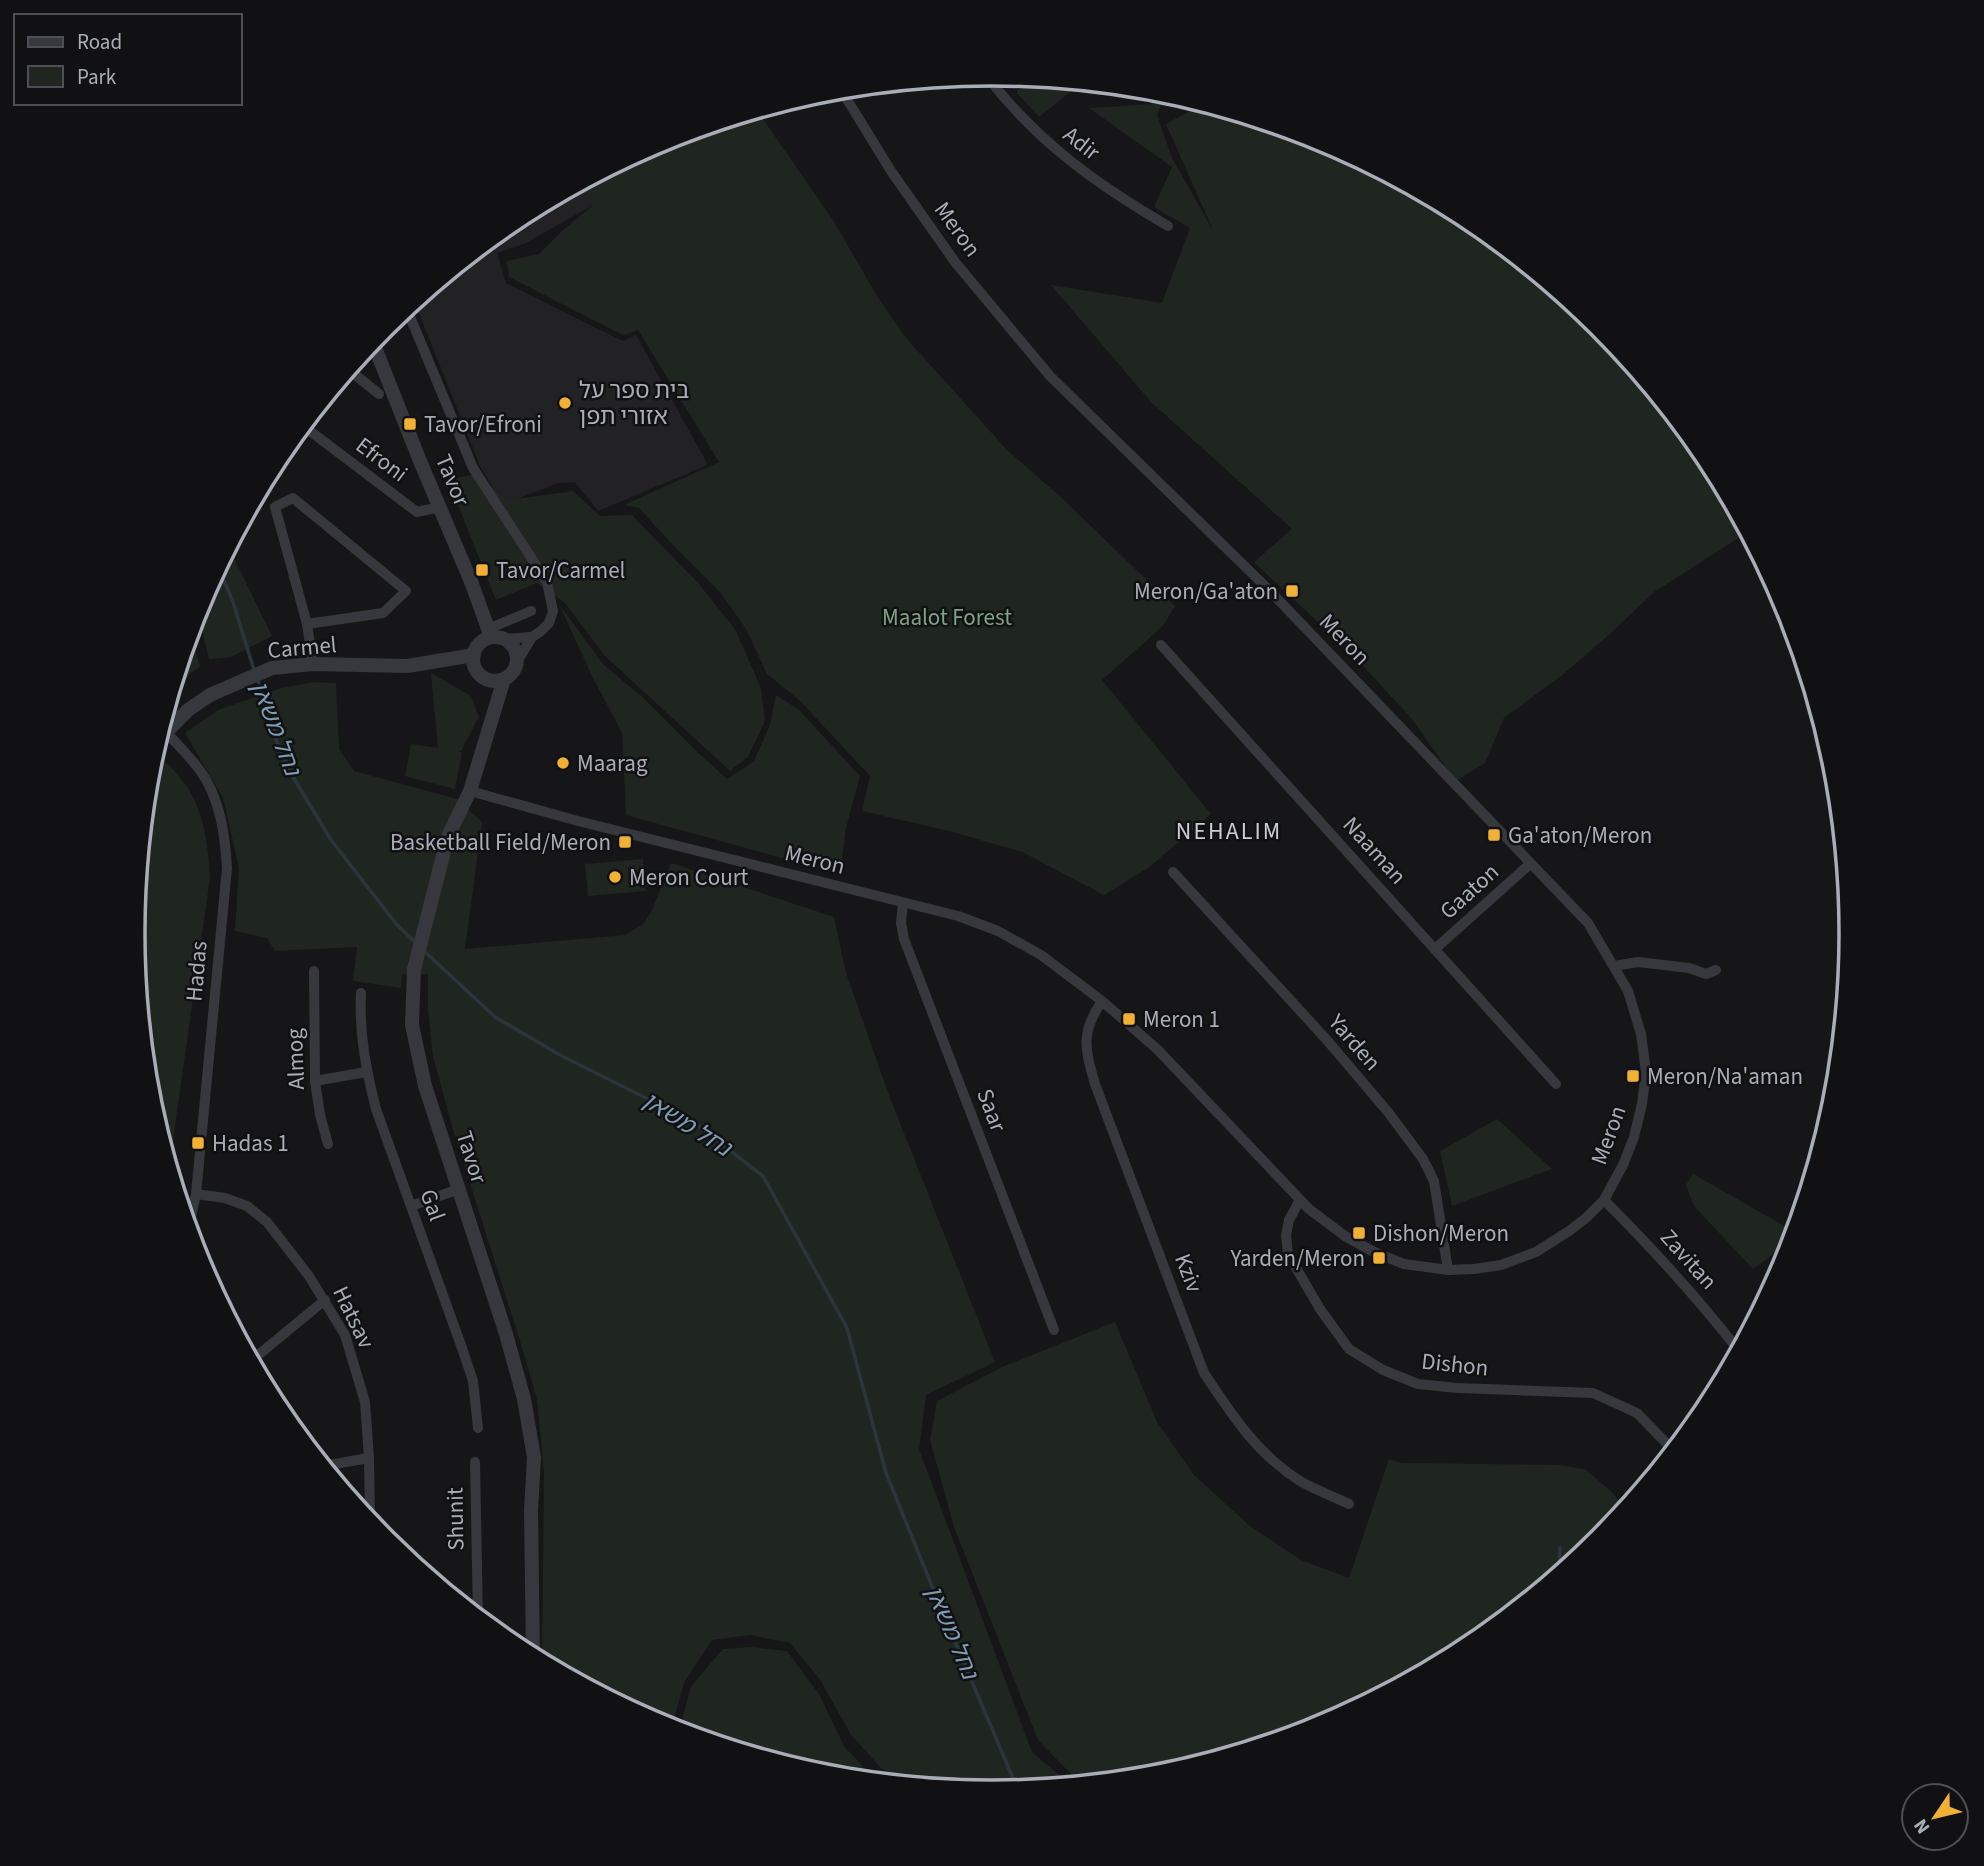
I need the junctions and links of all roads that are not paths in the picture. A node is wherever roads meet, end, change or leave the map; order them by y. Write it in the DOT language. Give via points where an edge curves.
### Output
graph roads {
  1 [pos="994,86"];
  2 [pos="847,99"];
  3 [pos="1168,226"];
  4 [pos="410,317"];
  5 [pos="377,351"];
  6 [pos="355,374"];
  7 [pos="379,394"];
  8 [pos="310,431"];
  9 [pos="440,507"];
  10 [pos="531,611"];
  11 [pos="307,624"];
  12 [pos="495,635"];
  13 [pos="532,637"];
  14 [pos="1161,645"];
  15 [pos="474,655"];
  16 [pos="517,662"];
  17 [pos="313,664"];
  18 [pos="504,679"];
  19 [pos="171,727"];
  20 [pos="167,742"];
  21 [pos="470,790"];
  22 [pos="1530,864"];
  23 [pos="1172,872"];
  24 [pos="903,903"];
  25 [pos="1435,949"];
  26 [pos="1614,966"];
  27 [pos="1716,970"];
  28 [pos="314,971"];
  29 [pos="361,993"];
  30 [pos="1102,1001"];
  31 [pos="366,1072"];
  32 [pos="315,1081"];
  33 [pos="1556,1084"];
  34 [pos="328,1144"];
  35 [pos="459,1189"];
  36 [pos="197,1194"];
  37 [pos="1300,1200"];
  38 [pos="1604,1200"];
  39 [pos="411,1206"];
  40 [pos="193,1212"];
  41 [pos="1448,1270"];
  42 [pos="325,1300"];
  43 [pos="1054,1330"];
  44 [pos="1733,1343"];
  45 [pos="257,1356"];
  46 [pos="478,1428"];
  47 [pos="1667,1444"];
  48 [pos="369,1458"];
  49 [pos="475,1462"];
  50 [pos="332,1464"];
  51 [pos="1349,1504"];
  52 [pos="370,1508"];
  53 [pos="478,1606"];
  54 [pos="534,1645"];
  1 -- 3 [label="street, Adir" via="1079,169"];
  2 -- 22 [label="street, Meron" via="955,262 1050,376 1267,588"];
  4 -- 13 [label="street" via="474,468 547,582 553,611 550,623"];
  5 -- 9 [label="street, Tavor"];
  6 -- 7 [label="street"];
  8 -- 9 [label="street, Efroni" via="417,512"];
  9 -- 12 [label="street, Tavor"];
  10 -- 12 [label="street"];
  11 -- 11 [label="street" via="275,507 293,498 406,591 383,613"];
  11 -- 17 [label="street"];
  12 -- 13 [label="street"];
  12 -- 15 [label="street" via="480,643"];
  12 -- 16 [label="street" via="515,649"];
  13 -- 16 [label="street"];
  14 -- 25 [label="street, Naaman"];
  15 -- 17 [label="street, Carmel" via="407,666"];
  15 -- 18 [label="street" via="480,674 491,680"];
  16 -- 18 [label="street"];
  17 -- 19 [label="street, Carmel" via="272,668 210,695"];
  18 -- 21 [label="street, Tavor"];
  20 -- 36 [label="street, Hadas" via="201,771 225,834 227,868"];
  21 -- 24 [label="street, Meron"];
  21 -- 35 [label="street, Tavor" via="448,836 414,970 412,1025 425,1086"];
  22 -- 25 [label="street, Gaaton"];
  22 -- 26 [label="street, Meron" via="1588,923"];
  23 -- 41 [label="street, Yarden" via="1326,1039 1423,1159 1434,1181"];
  24 -- 30 [label="street, Meron" via="998,931 1041,955"];
  24 -- 43 [label="street, Saar" via="904,939"];
  25 -- 33 [label="street, Naaman"];
  26 -- 27 [label="street" via="1638,962 1706,974"];
  26 -- 38 [label="street, Meron" via="1628,991 1641,1034 1646,1072 1633,1137"];
  28 -- 32 [label="street, Almog"];
  29 -- 31 [label="street, Gal"];
  30 -- 37 [label="street, Meron" via="1157,1049"];
  30 -- 51 [label="street, Kziv" via="1091,1017 1086,1053 1204,1373 1260,1450 1300,1480"];
  31 -- 32 [label="street"];
  31 -- 39 [label="street, Gal"];
  32 -- 34 [label="street, Almog"];
  35 -- 39 [label="street"];
  35 -- 54 [label="street, Tavor" via="506,1334 534,1457"];
  36 -- 40 [label="street, Hadas"];
  36 -- 42 [label="street, Hatsav" via="247,1206 267,1222"];
  37 -- 41 [label="street, Meron" via="1345,1236 1374,1252 1404,1264"];
  37 -- 47 [label="street, Dishon" via="1289,1220 1288,1254 1349,1349 1418,1384 1593,1393 1637,1413"];
  38 -- 41 [label="street, Meron" via="1536,1252 1501,1265"];
  38 -- 44 [label="street, Zavitan" via="1660,1256"];
  39 -- 46 [label="street, Gal" via="472,1381"];
  42 -- 45 [label="street"];
  42 -- 48 [label="street, Hatsav" via="345,1335 365,1402"];
  48 -- 50 [label="street"];
  48 -- 52 [label="street, Hatsav"];
  49 -- 53 [label="street, Shunit"];
}
